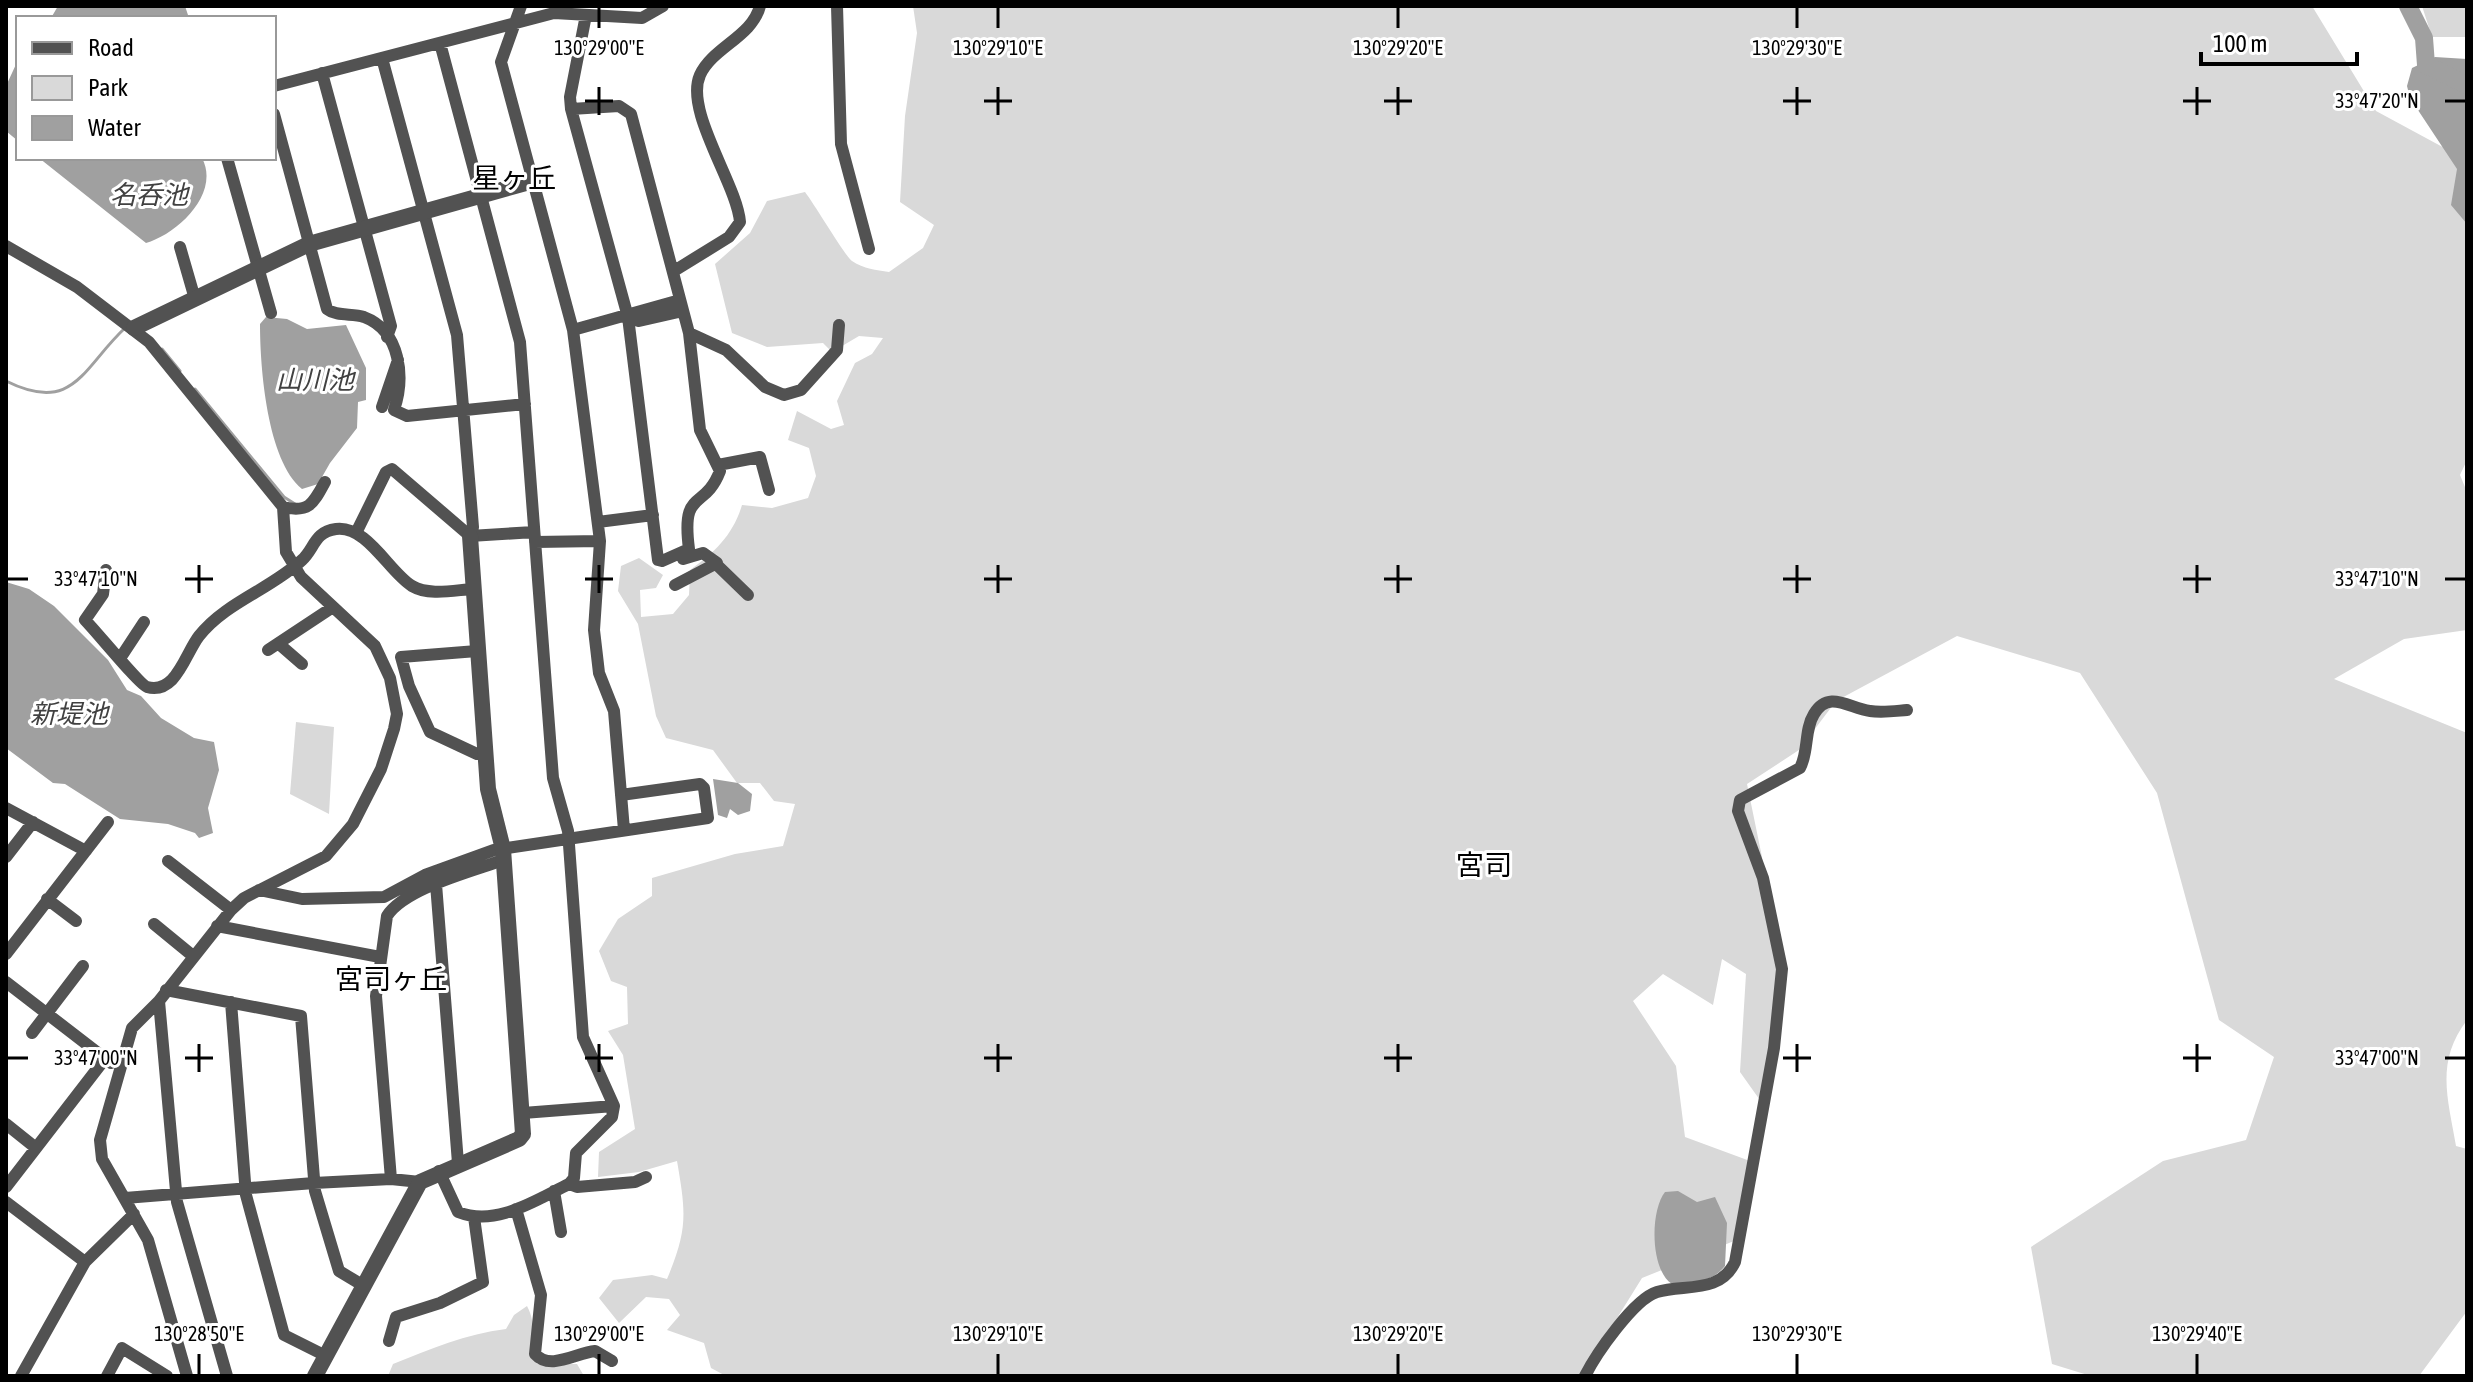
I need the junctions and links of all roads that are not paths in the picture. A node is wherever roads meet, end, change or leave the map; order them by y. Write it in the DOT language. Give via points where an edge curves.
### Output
graph roads {
  1 [pos="521,6"];
  2 [pos="663,6"];
  3 [pos="760,6"];
  4 [pos="837,6"];
  5 [pos="586,15"];
  6 [pos="518,22"];
  7 [pos="440,43"];
  8 [pos="382,58"];
  9 [pos="322,73"];
  10 [pos="276,85"];
  11 [pos="571,109"];
  12 [pos="276,121"];
  13 [pos="228,160"];
  14 [pos="533,181"];
  15 [pos="482,195"];
  16 [pos="423,212"];
  17 [pos="364,228"];
  18 [pos="309,244"];
  19 [pos="6,246"];
  20 [pos="180,247"];
  21 [pos="869,249"];
  22 [pos="258,267"];
  23 [pos="674,271"];
  24 [pos="195,299"];
  25 [pos="682,306"];
  26 [pos="271,313"];
  27 [pos="628,317"];
  28 [pos="839,325"];
  29 [pos="134,328"];
  30 [pos="573,330"];
  31 [pos="689,333"];
  32 [pos="387,337"];
  33 [pos="398,360"];
  34 [pos="525,404"];
  35 [pos="382,407"];
  36 [pos="463,410"];
  37 [pos="718,465"];
  38 [pos="325,482"];
  39 [pos="769,490"];
  40 [pos="283,507"];
  41 [pos="653,515"];
  42 [pos="598,522"];
  43 [pos="356,533"];
  44 [pos="470,536"];
  45 [pos="535,537"];
  46 [pos="600,541"];
  47 [pos="662,561"];
  48 [pos="716,564"];
  49 [pos="293,566"];
  50 [pos="106,570"];
  51 [pos="675,585"];
  52 [pos="473,589"];
  53 [pos="748,595"];
  54 [pos="333,607"];
  55 [pos="144,622"];
  56 [pos="477,651"];
  57 [pos="121,657"];
  58 [pos="302,664"];
  59 [pos="1907,710"];
  60 [pos="485,754"];
  61 [pos="621,795"];
  62 [pos="6,808"];
  63 [pos="33,822"];
  64 [pos="108,822"];
  65 [pos="624,830"];
  66 [pos="568,839"];
  67 [pos="86,851"];
  68 [pos="503,854"];
  69 [pos="6,857"];
  70 [pos="168,861"];
  71 [pos="436,884"];
  72 [pos="259,890"];
  73 [pos="47,899"];
  74 [pos="231,910"];
  75 [pos="76,921"];
  76 [pos="154,924"];
  77 [pos="217,926"];
  78 [pos="6,954"];
  79 [pos="193,956"];
  80 [pos="380,957"];
  81 [pos="83,966"];
  82 [pos="6,982"];
  83 [pos="162,996"];
  84 [pos="231,1002"];
  85 [pos="47,1014"];
  86 [pos="32,1033"];
  87 [pos="104,1060"];
  88 [pos="119,1065"];
  89 [pos="614,1106"];
  90 [pos="523,1113"];
  91 [pos="6,1124"];
  92 [pos="36,1148"];
  93 [pos="458,1163"];
  94 [pos="439,1171"];
  95 [pos="646,1177"];
  96 [pos="391,1179"];
  97 [pos="420,1182"];
  98 [pos="314,1183"];
  99 [pos="569,1184"];
  100 [pos="6,1187"];
  101 [pos="245,1189"];
  102 [pos="554,1191"];
  103 [pos="177,1195"];
  104 [pos="125,1198"];
  105 [pos="6,1202"];
  106 [pos="516,1209"];
  107 [pos="134,1214"];
  108 [pos="474,1217"];
  109 [pos="561,1232"];
  110 [pos="85,1262"];
  111 [pos="364,1286"];
  112 [pos="389,1341"];
  113 [pos="326,1356"];
  114 [pos="612,1361"];
  115 [pos="21,1376"];
  116 [pos="107,1376"];
  117 [pos="167,1376"];
  118 [pos="187,1376"];
  119 [pos="227,1376"];
  120 [pos="315,1376"];
  121 [pos="1585,1376"];
  1 -- 6 [label="street"];
  2 -- 5 [label="street" via="642,18"];
  3 -- 23 [label="street" via="699,78 706,127 740,222 729,237"];
  4 -- 21 [label="street" via="841,144"];
  5 -- 6 [label="street" via="554,13"];
  5 -- 11 [label="street"];
  6 -- 7 [label="street"];
  6 -- 14 [label="street" via="501,62"];
  7 -- 8 [label="street"];
  7 -- 15 [label="street"];
  8 -- 9 [label="street"];
  8 -- 16 [label="street"];
  9 -- 10 [label="street"];
  9 -- 17 [label="street"];
  11 -- 23 [label="street" via="619,106 631,114"];
  11 -- 27 [label="street"];
  12 -- 18 [label="street"];
  13 -- 22 [label="street"];
  14 -- 15 [label="street"];
  14 -- 30 [label="street"];
  15 -- 16 [label="street"];
  15 -- 34 [label="street" via="518,328"];
  16 -- 17 [label="street"];
  16 -- 36 [label="street" via="457,335"];
  17 -- 18 [label="street"];
  17 -- 32 [label="street" via="391,326"];
  18 -- 22 [label="street"];
  18 -- 32 [label="street" via="327,309 367,318"];
  19 -- 29 [label="street"];
  20 -- 24 [label="street"];
  22 -- 24 [label="street"];
  22 -- 26 [label="street"];
  23 -- 25 [label="street"];
  24 -- 29 [label="street"];
  25 -- 27 [label="street" via="639,321"];
  25 -- 31 [label="street"];
  27 -- 30 [label="street"];
  27 -- 41 [label="street"];
  28 -- 31 [label="street" via="837,350 801,390 784,395 765,387 726,350"];
  29 -- 40 [label="street"];
  30 -- 42 [label="street"];
  31 -- 37 [label="street" via="700,430"];
  32 -- 33 [label="street"];
  33 -- 35 [label="street"];
  33 -- 36 [label="street" via="401,381 394,410 407,416"];
  34 -- 36 [label="street"];
  34 -- 45 [label="street"];
  36 -- 44 [label="street"];
  37 -- 39 [label="street" via="760,457"];
  37 -- 47 [label="street" via="717,478 689,507 689,549"];
  38 -- 40 [label="street" via="311,507"];
  40 -- 49 [label="street" via="286,552"];
  41 -- 42 [label="street"];
  41 -- 47 [label="street"];
  42 -- 46 [label="street"];
  43 -- 44 [label="street" via="392,469"];
  43 -- 49 [label="street" via="341,528 322,534"];
  43 -- 52 [label="street" via="413,587 437,592"];
  44 -- 45 [label="street"];
  44 -- 52 [label="street"];
  45 -- 46 [label="street"];
  45 -- 66 [label="street" via="553,778"];
  46 -- 61 [label="street" via="594,630 599,673 614,711"];
  47 -- 48 [label="street" via="665,568 703,553"];
  48 -- 51 [label="street"];
  48 -- 53 [label="street"];
  49 -- 54 [label="street"];
  49 -- 57 [label="street" via="209,626 164,687 141,685"];
  50 -- 57 [label="street" via="103,594 85,620"];
  52 -- 56 [label="street"];
  54 -- 58 [label="street" via="274,647"];
  54 -- 72 [label="street" via="382,659 396,699 394,729 367,797 340,841 304,870"];
  55 -- 57 [label="street"];
  56 -- 60 [label="street"];
  56 -- 60 [label="street" via="401,657 430,732"];
  59 -- 121 [label="street" via="1870,711 1835,701 1820,707 1809,725 1800,768 1740,800 1738,811 1763,878 1782,969 1774,1048 1735,1262 1711,1284 1657,1292 1642,1301"];
  60 -- 68 [label="street"];
  61 -- 65 [label="street"];
  61 -- 65 [label="street" via="700,784 708,818"];
  62 -- 63 [label="street"];
  63 -- 67 [label="street"];
  63 -- 69 [label="street"];
  64 -- 67 [label="street"];
  65 -- 66 [label="street"];
  66 -- 68 [label="street"];
  66 -- 89 [label="street" via="583,1037"];
  67 -- 73 [label="street"];
  68 -- 71 [label="street"];
  68 -- 72 [label="street" via="425,875 384,897 302,899"];
  68 -- 90 [label="street"];
  70 -- 74 [label="street"];
  71 -- 80 [label="street" via="392,908"];
  71 -- 93 [label="street"];
  72 -- 74 [label="street"];
  73 -- 75 [label="street"];
  73 -- 78 [label="street"];
  74 -- 77 [label="street"];
  76 -- 79 [label="street"];
  77 -- 79 [label="street"];
  77 -- 80 [label="street"];
  79 -- 83 [label="street"];
  80 -- 96 [label="street" via="376,996"];
  81 -- 85 [label="street"];
  82 -- 85 [label="street"];
  83 -- 84 [label="street"];
  83 -- 88 [label="street" via="132,1028"];
  83 -- 103 [label="street"];
  84 -- 98 [label="street" via="301,1016"];
  84 -- 101 [label="street"];
  85 -- 86 [label="street"];
  85 -- 87 [label="street"];
  87 -- 88 [label="street"];
  87 -- 92 [label="street"];
  88 -- 104 [label="street" via="100,1140 102,1159"];
  89 -- 90 [label="street"];
  89 -- 99 [label="street" via="612,1117 576,1153"];
  90 -- 93 [label="street" via="519,1139"];
  91 -- 92 [label="street"];
  92 -- 100 [label="street"];
  93 -- 94 [label="street"];
  94 -- 97 [label="street"];
  94 -- 108 [label="street" via="458,1212"];
  95 -- 99 [label="street"];
  96 -- 97 [label="street"];
  96 -- 98 [label="street"];
  97 -- 111 [label="street"];
  98 -- 101 [label="street"];
  98 -- 111 [label="street" via="339,1271"];
  99 -- 102 [label="street"];
  101 -- 103 [label="street"];
  101 -- 113 [label="street" via="284,1335"];
  102 -- 106 [label="street"];
  102 -- 109 [label="street"];
  103 -- 104 [label="street"];
  103 -- 119 [label="street"];
  104 -- 107 [label="street"];
  105 -- 110 [label="street"];
  106 -- 108 [label="street"];
  106 -- 114 [label="street" via="541,1295 535,1354 553,1362 595,1351"];
  107 -- 110 [label="street"];
  107 -- 118 [label="street" via="148,1240"];
  108 -- 112 [label="street" via="483,1282 396,1317"];
  110 -- 115 [label="street"];
  111 -- 113 [label="street"];
  113 -- 120 [label="street"];
  116 -- 117 [label="street" via="122,1348"];
}
